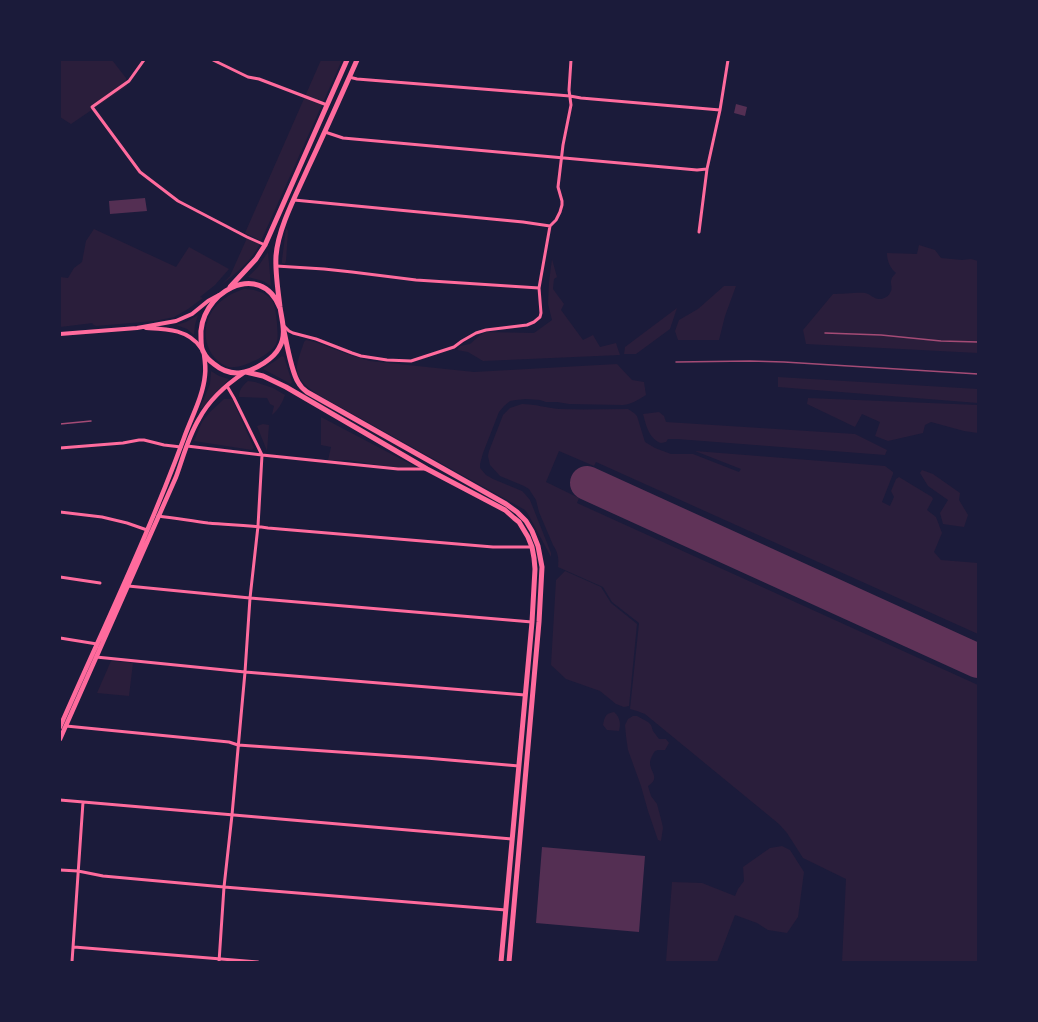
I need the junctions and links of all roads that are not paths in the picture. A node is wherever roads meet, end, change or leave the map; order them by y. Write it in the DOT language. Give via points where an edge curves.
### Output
graph roads {
  1 [pos="144,60"];
  2 [pos="213,60"];
  3 [pos="347,60"];
  4 [pos="357,60"];
  5 [pos="571,60"];
  6 [pos="728,60"];
  7 [pos="349,77"];
  8 [pos="570,96"];
  9 [pos="327,105"];
  10 [pos="720,110"];
  11 [pos="325,132"];
  12 [pos="562,157"];
  13 [pos="706,169"];
  14 [pos="294,200"];
  15 [pos="550,226"];
  16 [pos="699,232"];
  17 [pos="265,244"];
  18 [pos="276,266"];
  19 [pos="539,288"];
  20 [pos="228,289"];
  21 [pos="221,294"];
  22 [pos="280,308"];
  23 [pos="284,326"];
  24 [pos="137,328"];
  25 [pos="60,334"];
  26 [pos="204,353"];
  27 [pos="245,372"];
  28 [pos="227,386"];
  29 [pos="187,446"];
  30 [pos="60,448"];
  31 [pos="180,448"];
  32 [pos="262,455"];
  33 [pos="427,469"];
  34 [pos="60,512"];
  35 [pos="158,516"];
  36 [pos="258,526"];
  37 [pos="147,530"];
  38 [pos="532,547"];
  39 [pos="60,577"];
  40 [pos="100,583"];
  41 [pos="128,586"];
  42 [pos="250,598"];
  43 [pos="532,622"];
  44 [pos="60,638"];
  45 [pos="97,644"];
  46 [pos="96,657"];
  47 [pos="245,672"];
  48 [pos="525,695"];
  49 [pos="66,726"];
  50 [pos="60,727"];
  51 [pos="60,739"];
  52 [pos="238,745"];
  53 [pos="519,766"];
  54 [pos="60,800"];
  55 [pos="83,802"];
  56 [pos="232,815"];
  57 [pos="512,839"];
  58 [pos="60,870"];
  59 [pos="78,871"];
  60 [pos="509,874"];
  61 [pos="516,875"];
  62 [pos="224,887"];
  63 [pos="506,910"];
  64 [pos="74,947"];
  65 [pos="219,960"];
  66 [pos="72,962"];
  67 [pos="258,962"];
  68 [pos="501,962"];
  69 [pos="509,962"];
  1 -- 17 [label="street" via="129,81 92,107 140,172 178,201"];
  2 -- 9 [label="street" via="248,77"];
  3 -- 9 [label="main road"];
  4 -- 7 [label="main road"];
  5 -- 8 [label="street"];
  6 -- 10 [label="street"];
  7 -- 8 [label="street"];
  7 -- 11 [label="main road"];
  8 -- 10 [label="street"];
  8 -- 12 [label="street" via="571,105"];
  9 -- 17 [label="main road"];
  10 -- 13 [label="street"];
  11 -- 12 [label="street" via="343,138"];
  11 -- 14 [label="main road"];
  12 -- 13 [label="street"];
  12 -- 15 [label="street" via="558,187 562,205"];
  13 -- 16 [label="street"];
  14 -- 15 [label="street"];
  14 -- 18 [label="main road" via="279,238"];
  15 -- 19 [label="street"];
  17 -- 20 [label="main road" via="256,259"];
  18 -- 19 [label="street" via="416,280"];
  18 -- 22 [label="main road"];
  19 -- 23 [label="street" via="541,313 534,322 527,326 476,333 454,347 412,361 361,356 294,333"];
  20 -- 21 [label="main road"];
  20 -- 22 [label="main road" via="245,284 262,287 273,295"];
  21 -- 24 [label="street" via="186,317"];
  21 -- 26 [label="main road" via="210,305 200,330"];
  22 -- 23 [label="main road"];
  23 -- 27 [label="main road" via="282,343 275,354 260,366"];
  23 -- 61 [label="main road" via="296,380 307,392 506,504 526,521 532,531 542,567"];
  24 -- 25 [label="street"];
  24 -- 26 [label="street" via="179,331 195,341"];
  26 -- 27 [label="main road" via="223,371"];
  26 -- 31 [label="main road" via="204,384"];
  27 -- 28 [label="main road"];
  27 -- 33 [label="main road" via="263,376 280,384"];
  28 -- 29 [label="main road" via="205,408"];
  28 -- 32 [label="street"];
  29 -- 32 [label="street"];
  29 -- 35 [label="main road"];
  30 -- 31 [label="street" via="144,440"];
  31 -- 37 [label="main road"];
  32 -- 33 [label="street" via="398,469"];
  32 -- 36 [label="street"];
  33 -- 38 [label="main road" via="505,510 519,522"];
  34 -- 37 [label="street" via="102,516"];
  35 -- 36 [label="street"];
  35 -- 41 [label="main road"];
  36 -- 38 [label="street" via="493,547"];
  36 -- 42 [label="street"];
  37 -- 45 [label="main road"];
  38 -- 43 [label="main road" via="535,569"];
  39 -- 40 [label="street"];
  41 -- 42 [label="street"];
  41 -- 46 [label="main road"];
  42 -- 43 [label="street"];
  42 -- 47 [label="street"];
  43 -- 48 [label="main road"];
  44 -- 45 [label="street"];
  45 -- 50 [label="main road"];
  46 -- 47 [label="street"];
  46 -- 49 [label="main road"];
  47 -- 48 [label="street"];
  47 -- 52 [label="street"];
  48 -- 53 [label="main road"];
  49 -- 51 [label="main road"];
  49 -- 52 [label="street"];
  52 -- 53 [label="street"];
  52 -- 56 [label="street"];
  53 -- 57 [label="main road"];
  54 -- 55 [label="street"];
  55 -- 56 [label="street"];
  55 -- 59 [label="street"];
  56 -- 57 [label="street"];
  56 -- 62 [label="street"];
  57 -- 60 [label="main road"];
  58 -- 59 [label="street"];
  59 -- 62 [label="street" via="103,876"];
  59 -- 64 [label="street"];
  60 -- 61 [label="main road"];
  60 -- 63 [label="main road"];
  61 -- 69 [label="main road"];
  62 -- 63 [label="street"];
  62 -- 65 [label="street"];
  63 -- 68 [label="main road"];
  64 -- 65 [label="street"];
  64 -- 66 [label="street"];
  65 -- 67 [label="street"];
}
